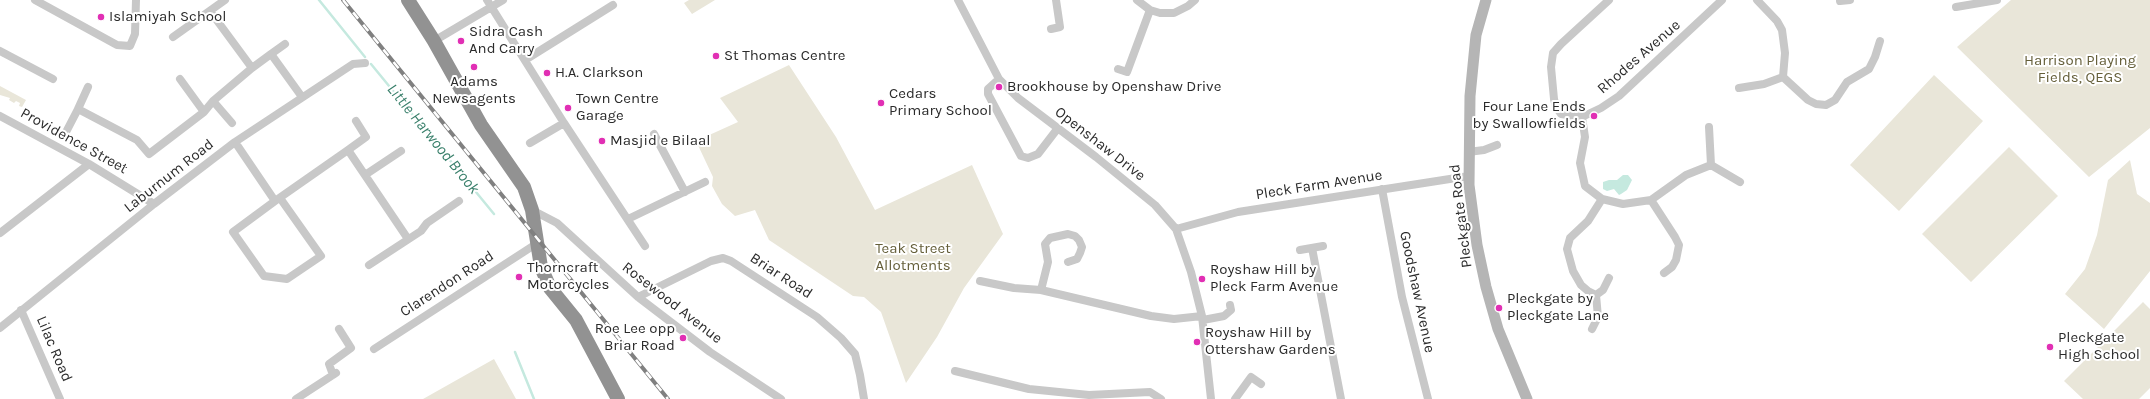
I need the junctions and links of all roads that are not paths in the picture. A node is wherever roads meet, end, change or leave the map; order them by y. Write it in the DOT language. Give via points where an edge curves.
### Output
graph roads {
  1 [pos="34,0"];
  2 [pos="136,0"];
  3 [pos="225,0"];
  4 [pos="408,0"];
  5 [pos="503,0"];
  6 [pos="958,0"];
  7 [pos="1056,0"];
  8 [pos="1137,0"];
  9 [pos="1195,0"];
  10 [pos="1486,0"];
  11 [pos="1609,0"];
  12 [pos="1722,0"];
  13 [pos="1757,0"];
  14 [pos="1850,0"];
  15 [pos="1997,0"];
  16 [pos="1840,2"];
  17 [pos="489,4"];
  18 [pos="613,5"];
  19 [pos="1956,7"];
  20 [pos="1150,10"];
  21 [pos="210,11"];
  22 [pos="1050,29"];
  23 [pos="173,37"];
  24 [pos="434,41"];
  25 [pos="1880,41"];
  26 [pos="285,44"];
  27 [pos="0,50"];
  28 [pos="271,54"];
  29 [pos="525,60"];
  30 [pos="365,63"];
  31 [pos="252,68"];
  32 [pos="1118,69"];
  33 [pos="1783,77"];
  34 [pos="53,79"];
  35 [pos="180,79"];
  36 [pos="999,79"];
  37 [pos="88,87"];
  38 [pos="1739,88"];
  39 [pos="302,97"];
  40 [pos="213,101"];
  41 [pos="78,109"];
  42 [pos="204,112"];
  43 [pos="0,116"];
  44 [pos="1582,117"];
  45 [pos="356,120"];
  46 [pos="564,123"];
  47 [pos="232,124"];
  48 [pos="1058,128"];
  49 [pos="1709,128"];
  50 [pos="65,134"];
  51 [pos="654,134"];
  52 [pos="235,142"];
  53 [pos="530,143"];
  54 [pos="1497,145"];
  55 [pos="348,150"];
  56 [pos="401,151"];
  57 [pos="1468,152"];
  58 [pos="89,164"];
  59 [pos="1711,165"];
  60 [pos="365,175"];
  61 [pos="1468,176"];
  62 [pos="706,182"];
  63 [pos="1740,182"];
  64 [pos="1382,189"];
  65 [pos="685,192"];
  66 [pos="1602,198"];
  67 [pos="277,200"];
  68 [pos="1651,200"];
  69 [pos="458,201"];
  70 [pos="154,204"];
  71 [pos="532,210"];
  72 [pos="628,219"];
  73 [pos="1176,228"];
  74 [pos="0,233"];
  75 [pos="408,239"];
  76 [pos="536,244"];
  77 [pos="645,246"];
  78 [pos="1323,246"];
  79 [pos="1312,248"];
  80 [pos="1300,250"];
  81 [pos="1068,262"];
  82 [pos="369,265"];
  83 [pos="1664,273"];
  84 [pos="1608,278"];
  85 [pos="980,281"];
  86 [pos="1041,290"];
  87 [pos="1596,295"];
  88 [pos="638,297"];
  89 [pos="1230,305"];
  90 [pos="22,310"];
  91 [pos="1203,318"];
  92 [pos="0,328"];
  93 [pos="339,329"];
  94 [pos="1592,329"];
  95 [pos="374,348"];
  96 [pos="955,371"];
  97 [pos="1261,384"];
  98 [pos="60,399"];
  99 [pos="296,399"];
  100 [pos="618,399"];
  101 [pos="781,399"];
  102 [pos="864,399"];
  103 [pos="1161,399"];
  104 [pos="1211,399"];
  105 [pos="1235,399"];
  106 [pos="1341,399"];
  107 [pos="1428,399"];
  108 [pos="1527,399"];
  1 -- 2 [label="street" via="117,45 130,46 135,34"];
  3 -- 21 [label="street"];
  4 -- 24 [label="highway"];
  5 -- 17 [label="street"];
  6 -- 36 [label="street, Openshaw Drive"];
  7 -- 22 [label="street" via="1060,27"];
  8 -- 20 [label="street"];
  9 -- 20 [label="street" via="1174,13"];
  10 -- 57 [label="main road, Pleckgate Road" via="1476,35"];
  11 -- 44 [label="street" via="1553,53 1551,67 1556,107 1562,114"];
  12 -- 44 [label="street, Rhodes Avenue" via="1618,96"];
  13 -- 33 [label="street" via="1782,30 1785,53"];
  14 -- 16 [label="street"];
  15 -- 19 [label="street"];
  17 -- 24 [label="street"];
  17 -- 29 [label="street"];
  18 -- 29 [label="street"];
  20 -- 32 [label="street" via="1127,72"];
  21 -- 23 [label="street"];
  21 -- 31 [label="street"];
  24 -- 71 [label="highway" via="480,125 524,187"];
  25 -- 33 [label="street" via="1868,69 1847,82 1835,100 1826,105 1808,100"];
  26 -- 28 [label="street"];
  27 -- 34 [label="street"];
  28 -- 31 [label="street"];
  28 -- 39 [label="street"];
  29 -- 46 [label="street"];
  30 -- 39 [label="street, Laburnum Road" via="353,64"];
  31 -- 40 [label="street"];
  33 -- 38 [label="street" via="1764,84"];
  35 -- 42 [label="street"];
  36 -- 48 [label="street, Openshaw Drive" via="1018,98"];
  36 -- 48 [label="street" via="988,89 988,94 1021,156 1028,158 1038,154"];
  37 -- 41 [label="street"];
  39 -- 52 [label="street, Laburnum Road"];
  40 -- 42 [label="street"];
  40 -- 47 [label="street"];
  41 -- 42 [label="street" via="136,140 149,154"];
  41 -- 50 [label="street"];
  43 -- 58 [label="street, Providence Street"];
  44 -- 66 [label="street" via="1585,137 1580,154 1581,174 1585,186"];
  45 -- 55 [label="street" via="366,137"];
  46 -- 53 [label="street"];
  46 -- 72 [label="street"];
  48 -- 73 [label="street, Openshaw Drive" via="1155,205"];
  49 -- 59 [label="street"];
  51 -- 65 [label="street"];
  52 -- 67 [label="street"];
  52 -- 70 [label="street, Laburnum Road"];
  54 -- 57 [label="street"];
  55 -- 60 [label="street"];
  55 -- 67 [label="street"];
  56 -- 60 [label="street"];
  57 -- 61 [label="main road, Pleckgate Road"];
  58 -- 70 [label="street, Providence Street"];
  58 -- 74 [label="street"];
  59 -- 63 [label="street"];
  59 -- 68 [label="street" via="1686,175"];
  60 -- 75 [label="street"];
  61 -- 64 [label="street, Pleck Farm Avenue"];
  61 -- 108 [label="main road, Pleckgate Road" via="1477,245 1486,287 1498,329"];
  62 -- 65 [label="street"];
  64 -- 73 [label="street, Pleck Farm Avenue" via="1238,212"];
  64 -- 107 [label="street, Goodshaw Avenue" via="1402,298"];
  65 -- 72 [label="street"];
  66 -- 68 [label="street" via="1623,204"];
  66 -- 87 [label="street" via="1588,222 1570,238 1567,249 1573,271 1581,285"];
  67 -- 67 [label="street" via="233,232 264,276 287,279 321,256"];
  68 -- 83 [label="street" via="1679,245 1676,260"];
  69 -- 75 [label="street"];
  70 -- 90 [label="street, Laburnum Road"];
  71 -- 76 [label="highway"];
  71 -- 88 [label="street, Rosewood Avenue" via="556,223"];
  72 -- 77 [label="street"];
  73 -- 91 [label="street, Openshaw Drive"];
  75 -- 82 [label="street"];
  76 -- 95 [label="street, Clarendon Road"];
  76 -- 100 [label="highway" via="541,267 550,288 576,320"];
  78 -- 79 [label="street"];
  79 -- 80 [label="street"];
  79 -- 106 [label="street"];
  81 -- 86 [label="street" via="1077,259 1080,253 1082,247 1079,240 1068,234 1050,238 1045,244 1048,262"];
  84 -- 87 [label="street" via="1606,287"];
  85 -- 86 [label="street"];
  86 -- 91 [label="street" via="1151,316 1174,319"];
  87 -- 94 [label="street" via="1598,317"];
  88 -- 101 [label="street, Rosewood Avenue" via="710,352"];
  88 -- 102 [label="street, Briar Road" via="711,261 723,258 731,261 817,317 841,338 854,354"];
  89 -- 91 [label="street" via="1230,310 1224,316"];
  90 -- 92 [label="street, Laburnum Road"];
  90 -- 98 [label="street, Lilac Road"];
  91 -- 104 [label="street, Openshaw Drive"];
  93 -- 99 [label="street" via="351,348 329,364 335,374"];
  96 -- 103 [label="street" via="1029,389 1089,395 1150,392"];
  97 -- 105 [label="street" via="1251,377"];
}
